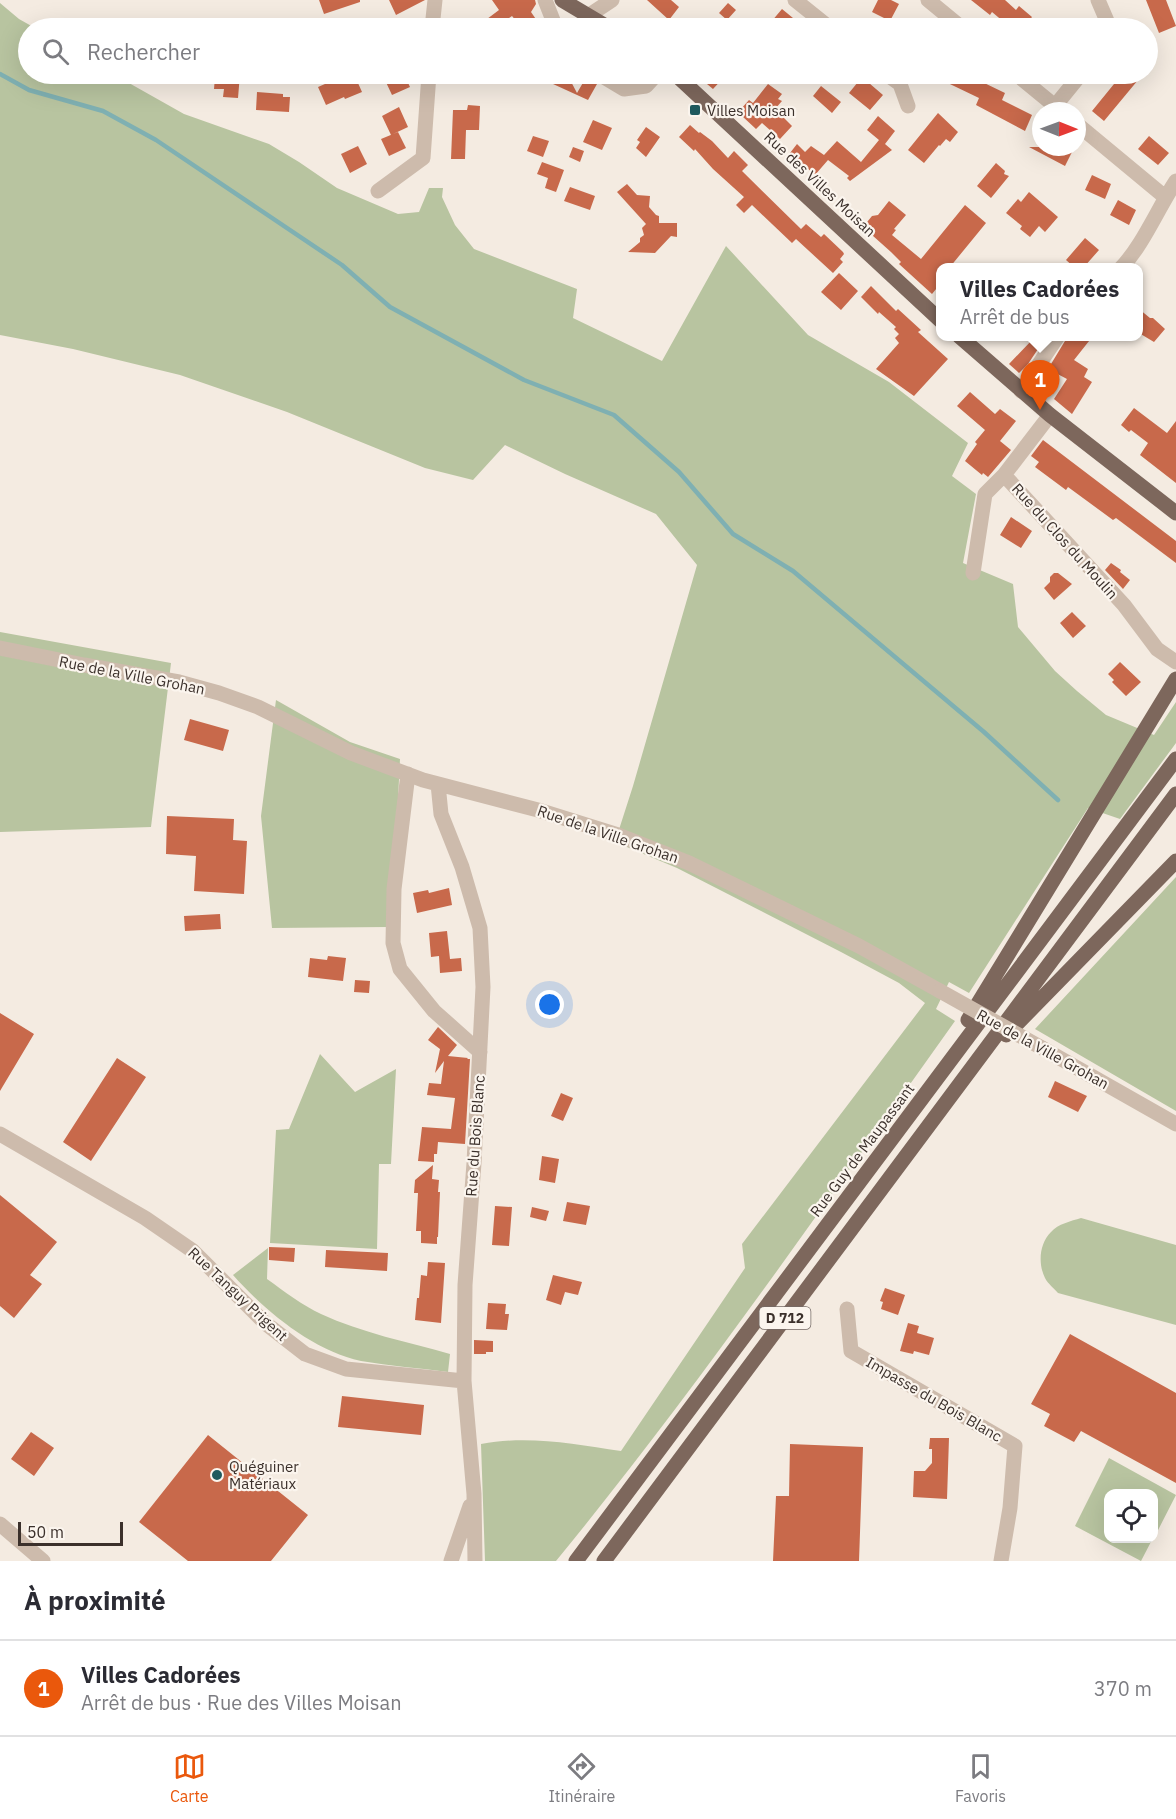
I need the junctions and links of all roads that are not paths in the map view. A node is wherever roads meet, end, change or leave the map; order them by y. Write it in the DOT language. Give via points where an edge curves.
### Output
graph roads {
  1 [pos="435,0"];
  2 [pos="545,0"];
  3 [pos="561,0"];
  4 [pos="612,0"];
  5 [pos="795,0"];
  6 [pos="928,0"];
  7 [pos="1098,0"];
  8 [pos="588,16"];
  9 [pos="431,18"];
  10 [pos="552,18"];
  11 [pos="592,18"];
  12 [pos="818,18"];
  13 [pos="950,18"];
  14 [pos="1106,18"];
  15 [pos="428,84"];
  16 [pos="616,84"];
  17 [pos="648,84"];
  18 [pos="686,84"];
  19 [pos="900,84"];
  20 [pos="1028,84"];
  21 [pos="1074,84"];
  22 [pos="1051,102"];
  23 [pos="1062,102"];
  24 [pos="908,106"];
  25 [pos="1086,131"];
  26 [pos="1176,181"];
  27 [pos="378,191"];
  28 [pos="1165,197"];
  29 [pos="1125,263"];
  30 [pos="936,316"];
  31 [pos="965,341"];
  32 [pos="1055,341"];
  33 [pos="1021,391"];
  34 [pos="1050,415"];
  35 [pos="1004,475"];
  36 [pos="1176,513"];
  37 [pos="973,573"];
  38 [pos="0,648"];
  39 [pos="1176,662"];
  40 [pos="1176,679"];
  41 [pos="1176,759"];
  42 [pos="408,774"];
  43 [pos="438,784"];
  44 [pos="1176,795"];
  45 [pos="1176,861"];
  46 [pos="480,1052"];
  47 [pos="966,1076"];
  48 [pos="912,1112"];
  49 [pos="1176,1124"];
  50 [pos="0,1134"];
  51 [pos="847,1309"];
  52 [pos="464,1381"];
  53 [pos="474,1494"];
  54 [pos="0,1524"];
  55 [pos="590,1543"];
  56 [pos="43,1561"];
  57 [pos="451,1561"];
  58 [pos="475,1561"];
  59 [pos="564,1561"];
  60 [pos="576,1561"];
  61 [pos="604,1561"];
  62 [pos="1001,1561"];
  1 -- 9 [label="street"];
  2 -- 10 [label="street"];
  3 -- 8 [label="main road"];
  4 -- 8 [label="street"];
  5 -- 12 [label="street"];
  6 -- 13 [label="street"];
  7 -- 14 [label="street"];
  8 -- 11 [label="main road"];
  15 -- 27 [label="street" via="423,158"];
  16 -- 17 [label="street" via="624,89"];
  18 -- 30 [label="main road, Rue des Villes Moisan"];
  19 -- 24 [label="street"];
  20 -- 22 [label="street"];
  21 -- 23 [label="street"];
  25 -- 28 [label="street"];
  26 -- 28 [label="street"];
  28 -- 29 [label="street"];
  31 -- 33 [label="main road"];
  32 -- 33 [label="street"];
  33 -- 34 [label="main road"];
  34 -- 35 [label="street, Rue du Clos du Moulin"];
  34 -- 36 [label="main road"];
  35 -- 37 [label="street" via="985,494"];
  35 -- 39 [label="street, Rue du Clos du Moulin" via="1124,605 1157,649"];
  38 -- 42 [label="street, Rue de la Ville Grohan" via="219,693 258,707 351,753"];
  40 -- 48 [label="main road"];
  41 -- 48 [label="main road, Rue Guy de Maupassant / D 712"];
  42 -- 43 [label="street, Rue de la Ville Grohan"];
  42 -- 46 [label="street" via="394,889 393,943 400,969 434,1011"];
  43 -- 46 [label="street, Rue du Bois Blanc" via="441,814 480,928"];
  43 -- 49 [label="street, Rue de la Ville Grohan, bridge" via="618,835 689,863 859,946"];
  44 -- 47 [label="main road, D 712"];
  45 -- 47 [label="main road"];
  46 -- 52 [label="street, Rue du Bois Blanc" via="465,1285"];
  47 -- 61 [label="main road, D 712"];
  48 -- 55 [label="main road, Rue Guy de Maupassant / D 712"];
  50 -- 52 [label="street, Rue Tanguy Prigent" via="145,1218 193,1251 265,1323 305,1354 346,1369"];
  51 -- 62 [label="street, Impasse du Bois Blanc" via="851,1351 1015,1446"];
  52 -- 53 [label="street, Rue du Bois Blanc"];
  53 -- 57 [label="street, Rue du Bois Blanc"];
  53 -- 58 [label="street, Rue du Bois Blanc"];
  54 -- 56 [label="street"];
  55 -- 59 [label="main road"];
  55 -- 60 [label="main road, Rue Guy de Maupassant / D 712"];
}
